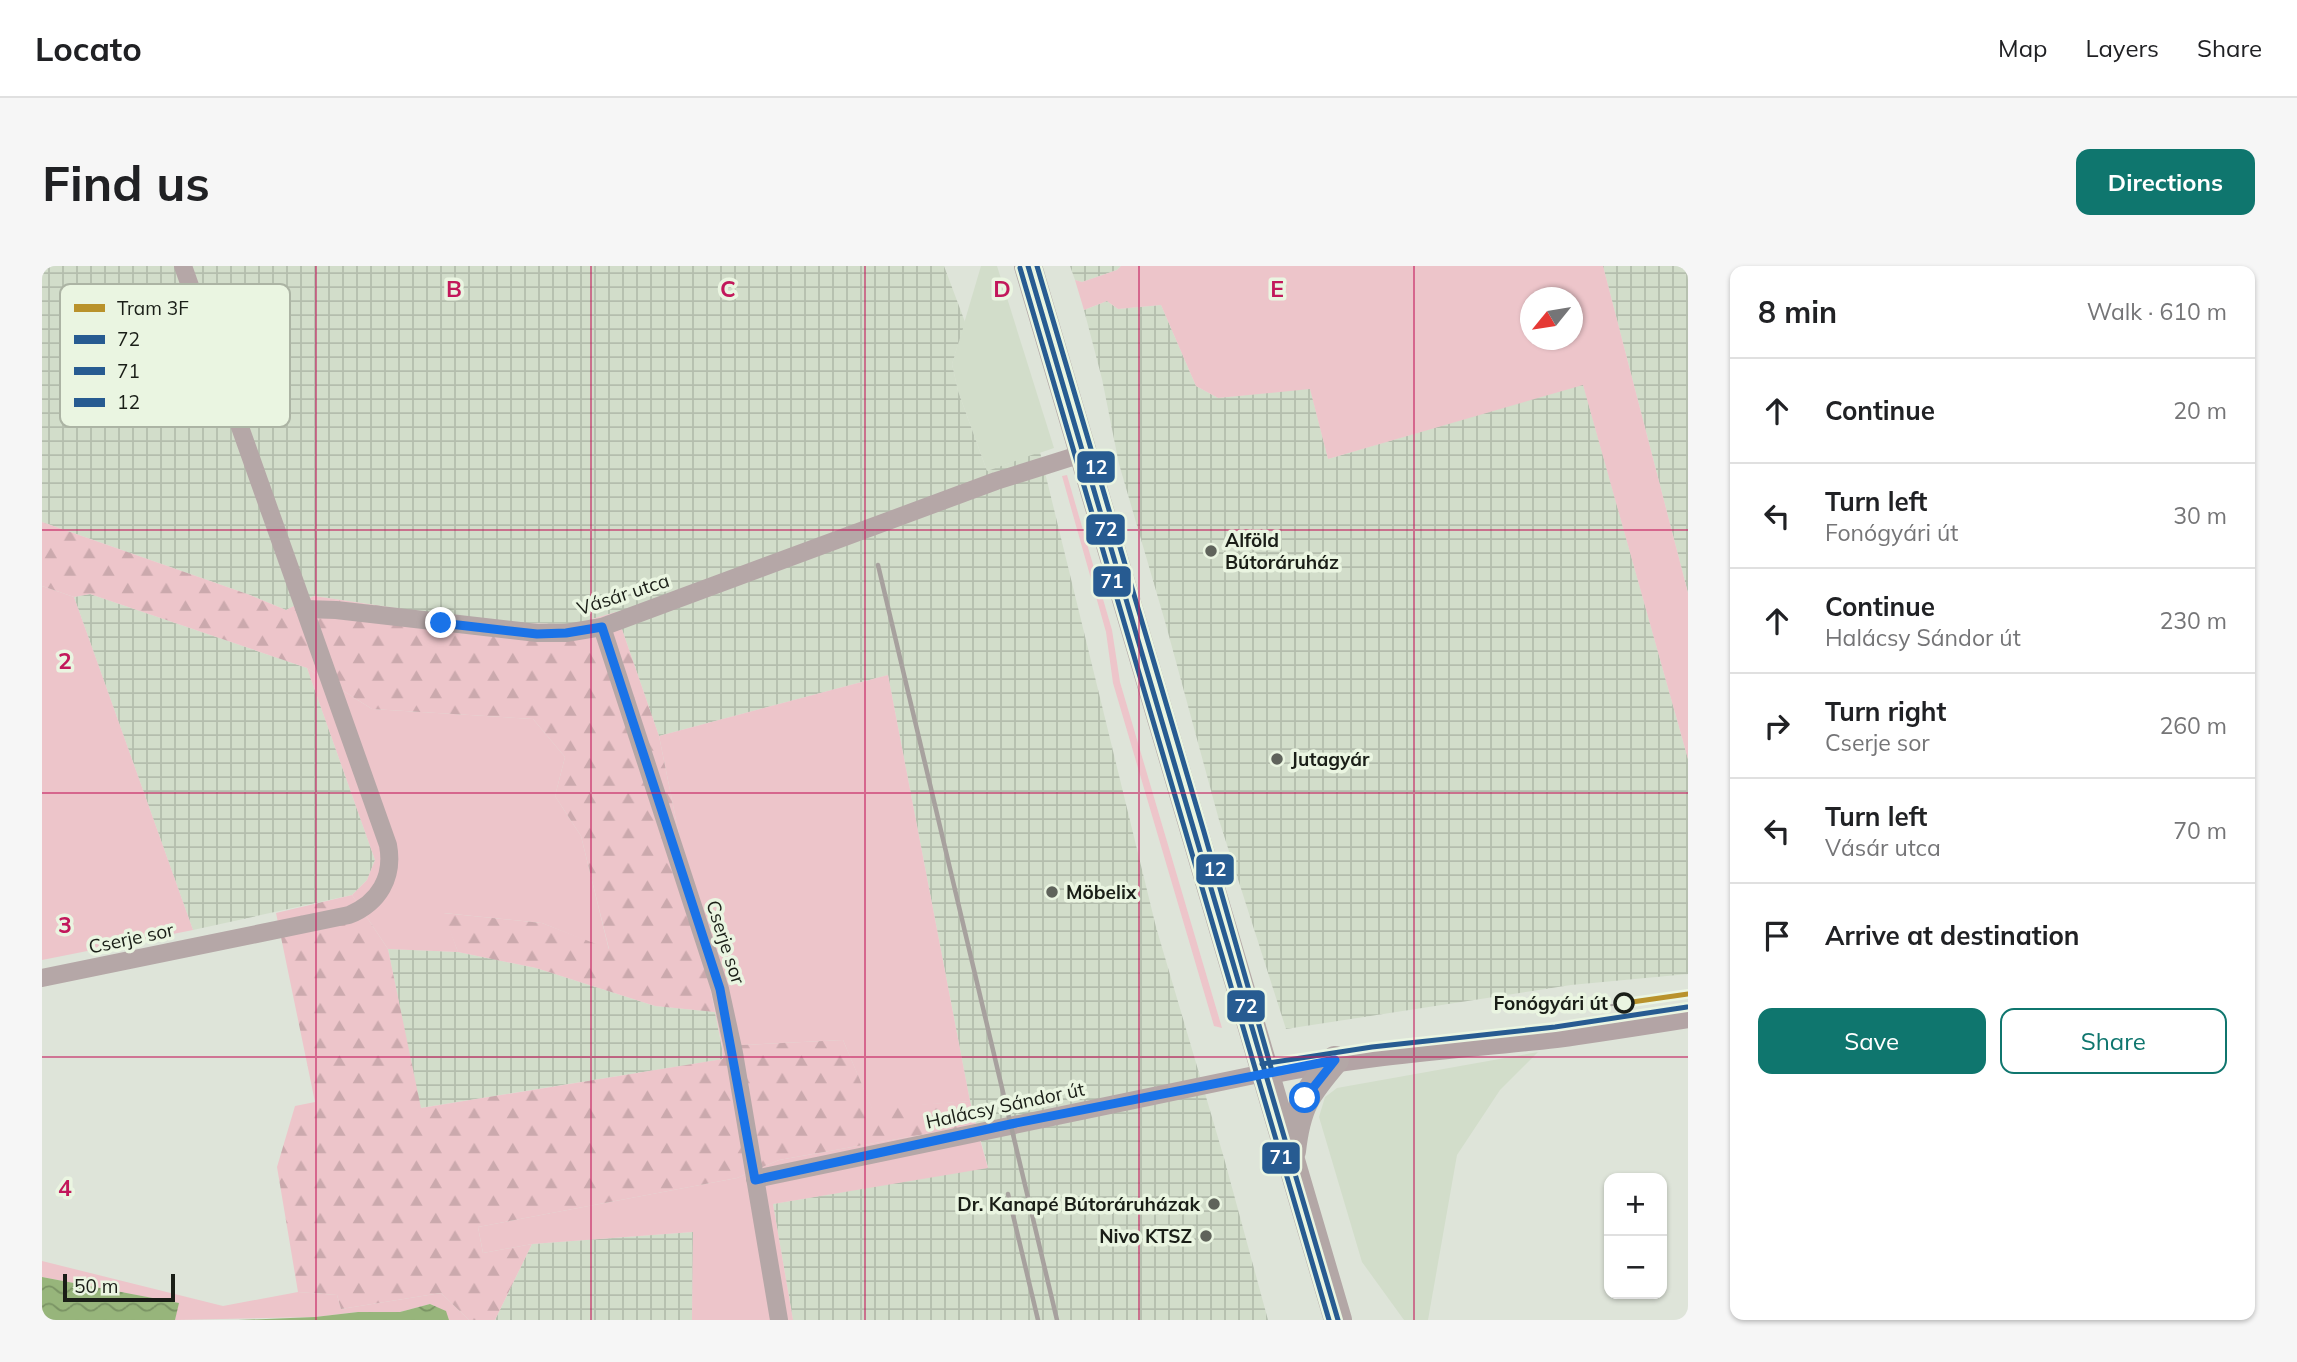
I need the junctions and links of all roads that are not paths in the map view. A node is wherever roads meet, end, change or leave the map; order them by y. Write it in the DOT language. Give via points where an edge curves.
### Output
graph roads {
  1 [pos="183,266"];
  2 [pos="1028,266"];
  3 [pos="189,284"];
  4 [pos="240,427"];
  5 [pos="1085,453"];
  6 [pos="305,609"];
  7 [pos="602,627"];
  8 [pos="42,978"];
  9 [pos="1688,1016"];
  10 [pos="1335,1060"];
  11 [pos="1264,1073"];
  12 [pos="1290,1161"];
  13 [pos="755,1180"];
  14 [pos="779,1320"];
  15 [pos="1338,1320"];
  1 -- 3 [label="street"];
  2 -- 5 [label="main road"];
  4 -- 6 [label="street"];
  5 -- 7 [label="street, Vásár utca" via="996,481"];
  5 -- 11 [label="main road"];
  6 -- 7 [label="street, Vásár utca" via="537,634"];
  6 -- 8 [label="street, Cserje sor" via="388,845 389,873 381,891 367,906 349,915"];
  7 -- 13 [label="street, Cserje sor" via="720,989"];
  9 -- 10 [label="street" via="1556,1036"];
  10 -- 11 [label="street"];
  10 -- 12 [label="main road" via="1305,1098 1295,1122"];
  11 -- 12 [label="main road"];
  11 -- 13 [label="street, Halácsy Sándor út"];
  12 -- 15 [label="main road"];
  13 -- 14 [label="street, Cserje sor"];
}
